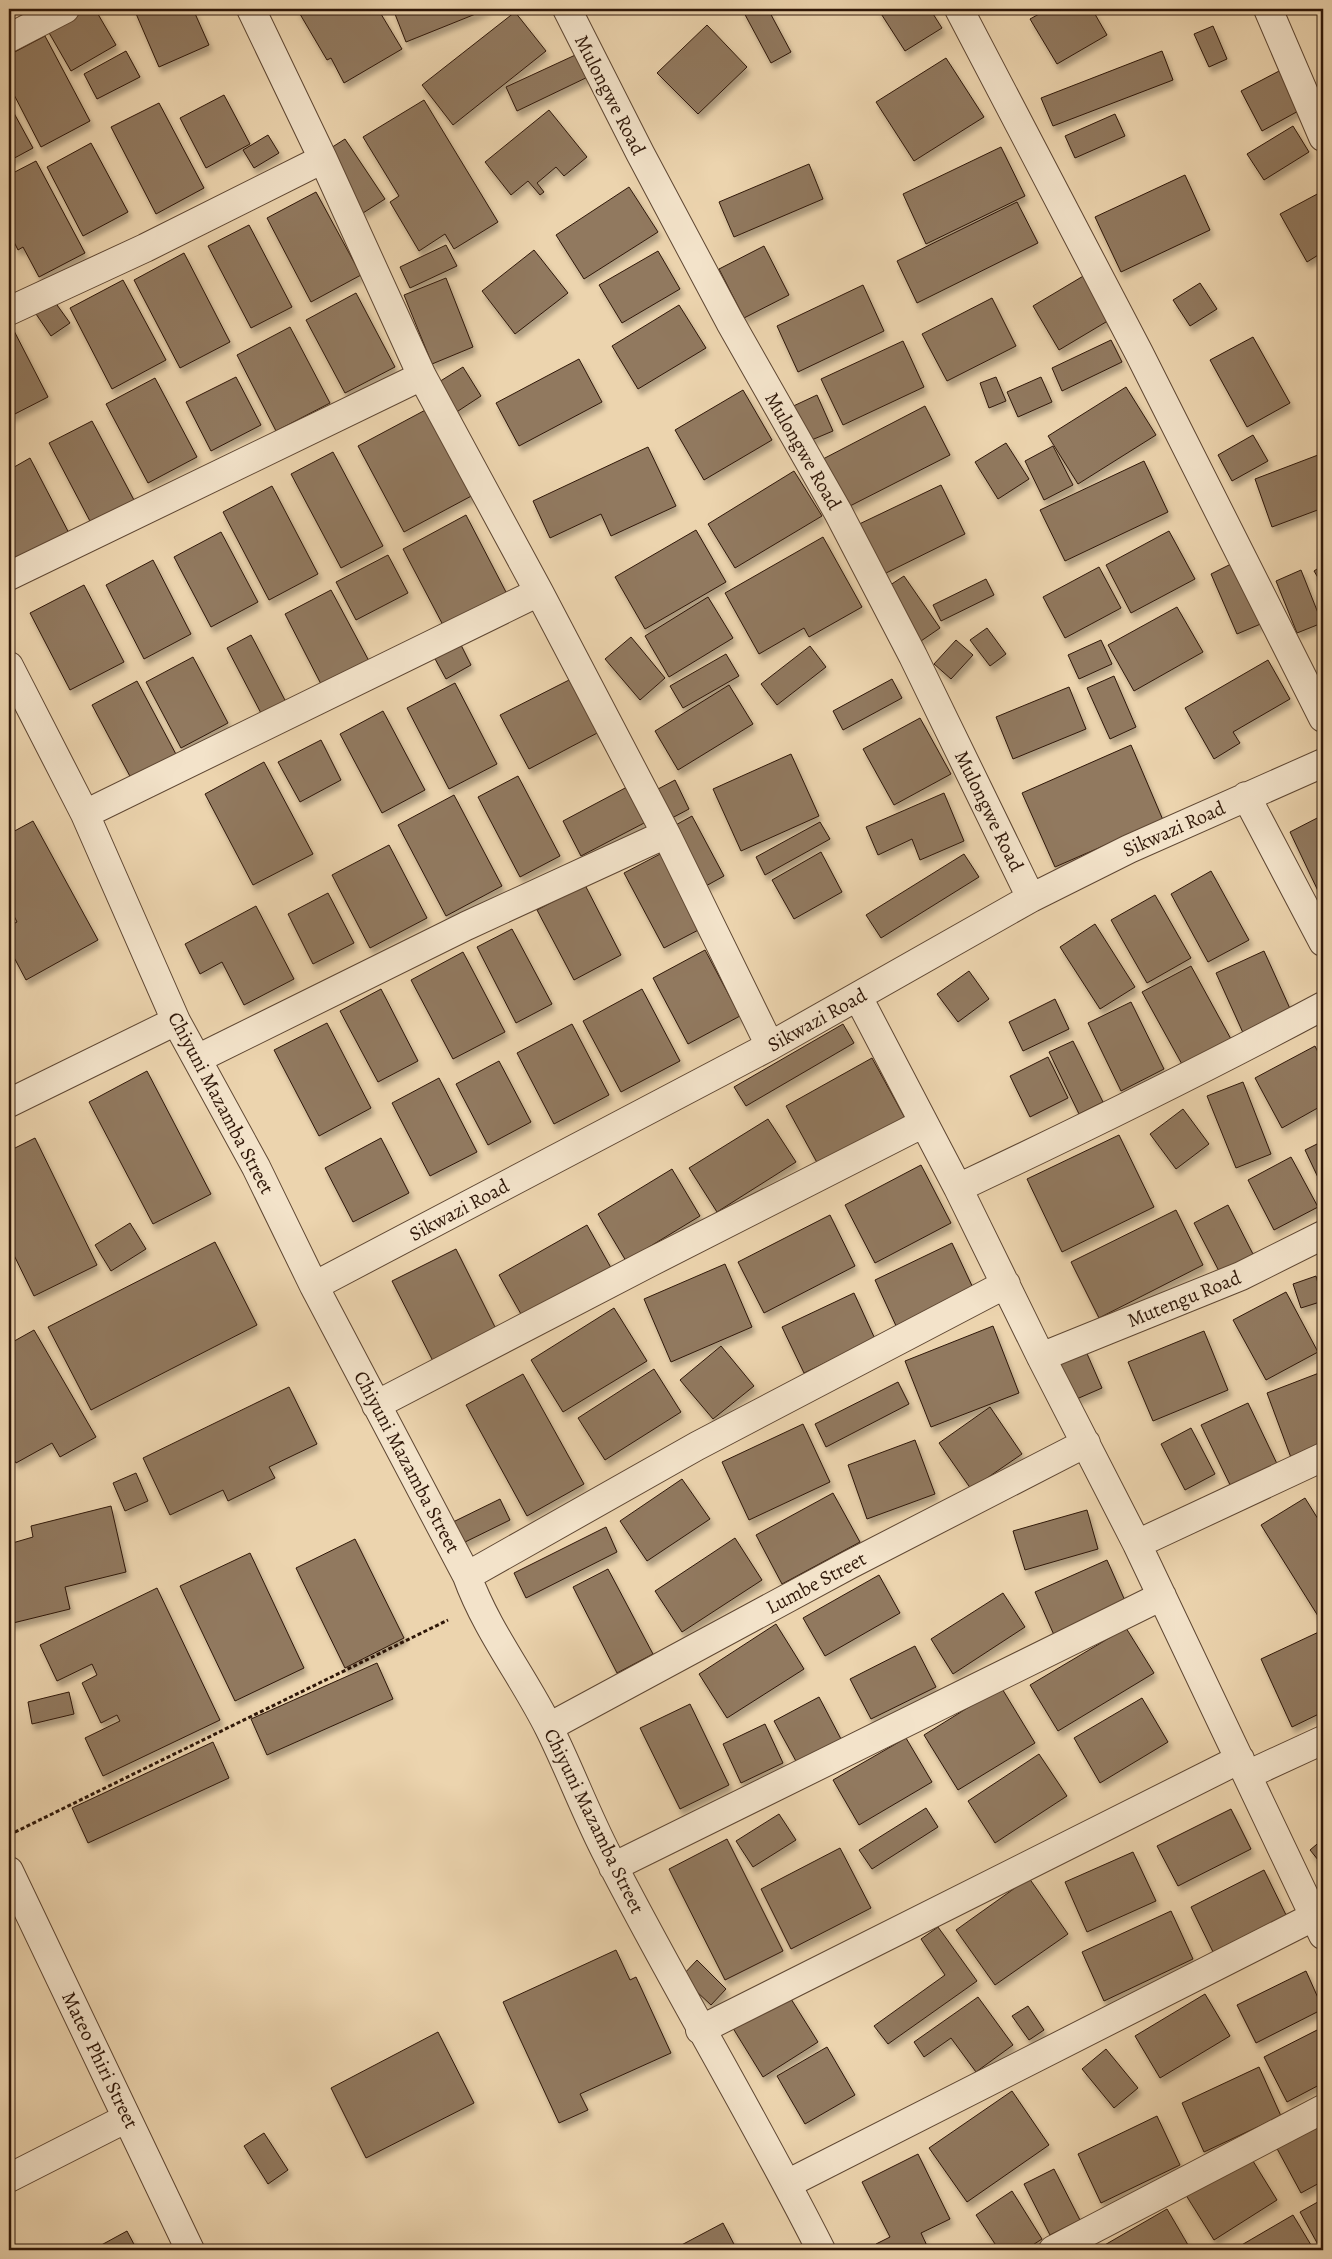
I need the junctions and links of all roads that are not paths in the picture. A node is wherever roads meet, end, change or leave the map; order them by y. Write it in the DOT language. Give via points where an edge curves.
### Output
graph roads {
  1 [pos="65,9"];
  2 [pos="251,9"];
  3 [pos="567,9"];
  4 [pos="959,9"];
  5 [pos="1268,9"];
  6 [pos="9,38"];
  7 [pos="1315,93"];
  8 [pos="1323,137"];
  9 [pos="323,159"];
  10 [pos="9,311"];
  11 [pos="422,376"];
  12 [pos="9,576"];
  13 [pos="539,592"];
  14 [pos="9,666"];
  15 [pos="1323,718"];
  16 [pos="1323,763"];
  17 [pos="1246,796"];
  18 [pos="85,814"];
  19 [pos="666,834"];
  20 [pos="1031,898"];
  21 [pos="1323,942"];
  22 [pos="858,997"];
  23 [pos="1323,1006"];
  24 [pos="176,1021"];
  25 [pos="770,1046"];
  26 [pos="197,1059"];
  27 [pos="9,1103"];
  28 [pos="924,1123"];
  29 [pos="958,1188"];
  30 [pos="1323,1235"];
  31 [pos="1006,1284"];
  32 [pos="314,1286"];
  33 [pos="1041,1357"];
  34 [pos="376,1405"];
  35 [pos="1086,1442"];
  36 [pos="1323,1457"];
  37 [pos="1138,1544"];
  38 [pos="467,1576"];
  39 [pos="1162,1596"];
  40 [pos="549,1727"];
  41 [pos="1323,1740"];
  42 [pos="1244,1767"];
  43 [pos="613,1867"];
  44 [pos="9,1870"];
  45 [pos="1318,1926"];
  46 [pos="700,2030"];
  47 [pos="1323,2109"];
  48 [pos="127,2118"];
  49 [pos="9,2178"];
  50 [pos="787,2184"];
  51 [pos="190,2250"];
  52 [pos="821,2250"];
  53 [pos="1054,2250"];
  1 -- 6 [label="street"];
  2 -- 9 [label="street"];
  3 -- 20 [label="street, Mulongwe Road" via="721,305 887,605"];
  4 -- 15 [label="street" via="1144,362"];
  5 -- 7 [label="street"];
  7 -- 8 [label="street"];
  9 -- 10 [label="street" via="145,248"];
  9 -- 11 [label="street"];
  11 -- 12 [label="street"];
  11 -- 13 [label="street"];
  13 -- 18 [label="street"];
  13 -- 19 [label="street"];
  14 -- 18 [label="street, Chiyuni Mazamba Street"];
  16 -- 17 [label="street, Sikwazi Road"];
  17 -- 20 [label="street, Sikwazi Road" via="1128,849"];
  17 -- 21 [label="street"];
  18 -- 24 [label="street, Chiyuni Mazamba Street"];
  19 -- 25 [label="street"];
  19 -- 26 [label="street" via="466,926"];
  20 -- 22 [label="street, Sikwazi Road"];
  22 -- 25 [label="street, Sikwazi Road"];
  22 -- 28 [label="street"];
  23 -- 29 [label="street" via="1106,1118"];
  24 -- 26 [label="street, Chiyuni Mazamba Street"];
  24 -- 27 [label="street"];
  25 -- 32 [label="street, Sikwazi Road"];
  26 -- 32 [label="street, Chiyuni Mazamba Street" via="256,1167"];
  28 -- 29 [label="street"];
  28 -- 34 [label="street"];
  29 -- 31 [label="street"];
  30 -- 33 [label="street, Mutengu Road" via="1241,1276"];
  31 -- 33 [label="street"];
  31 -- 38 [label="street" via="697,1446"];
  32 -- 34 [label="street, Chiyuni Mazamba Street"];
  33 -- 35 [label="street"];
  34 -- 38 [label="street, Chiyuni Mazamba Street"];
  35 -- 37 [label="street"];
  35 -- 40 [label="street, Lumbe Street"];
  36 -- 37 [label="street"];
  37 -- 39 [label="street"];
  38 -- 40 [label="street, Chiyuni Mazamba Street" via="478,1606"];
  39 -- 42 [label="street"];
  39 -- 43 [label="street"];
  40 -- 43 [label="street, Chiyuni Mazamba Street"];
  41 -- 42 [label="street"];
  42 -- 45 [label="street"];
  42 -- 46 [label="street"];
  43 -- 46 [label="street, Chiyuni Mazamba Street"];
  44 -- 48 [label="street, Mateo Phiri Street"];
  45 -- 50 [label="street"];
  46 -- 50 [label="street, Chiyuni Mazamba Street"];
  47 -- 53 [label="street"];
  48 -- 49 [label="street"];
  48 -- 51 [label="street, Mateo Phiri Street"];
  50 -- 52 [label="street, Chiyuni Mazamba Street"];
}
